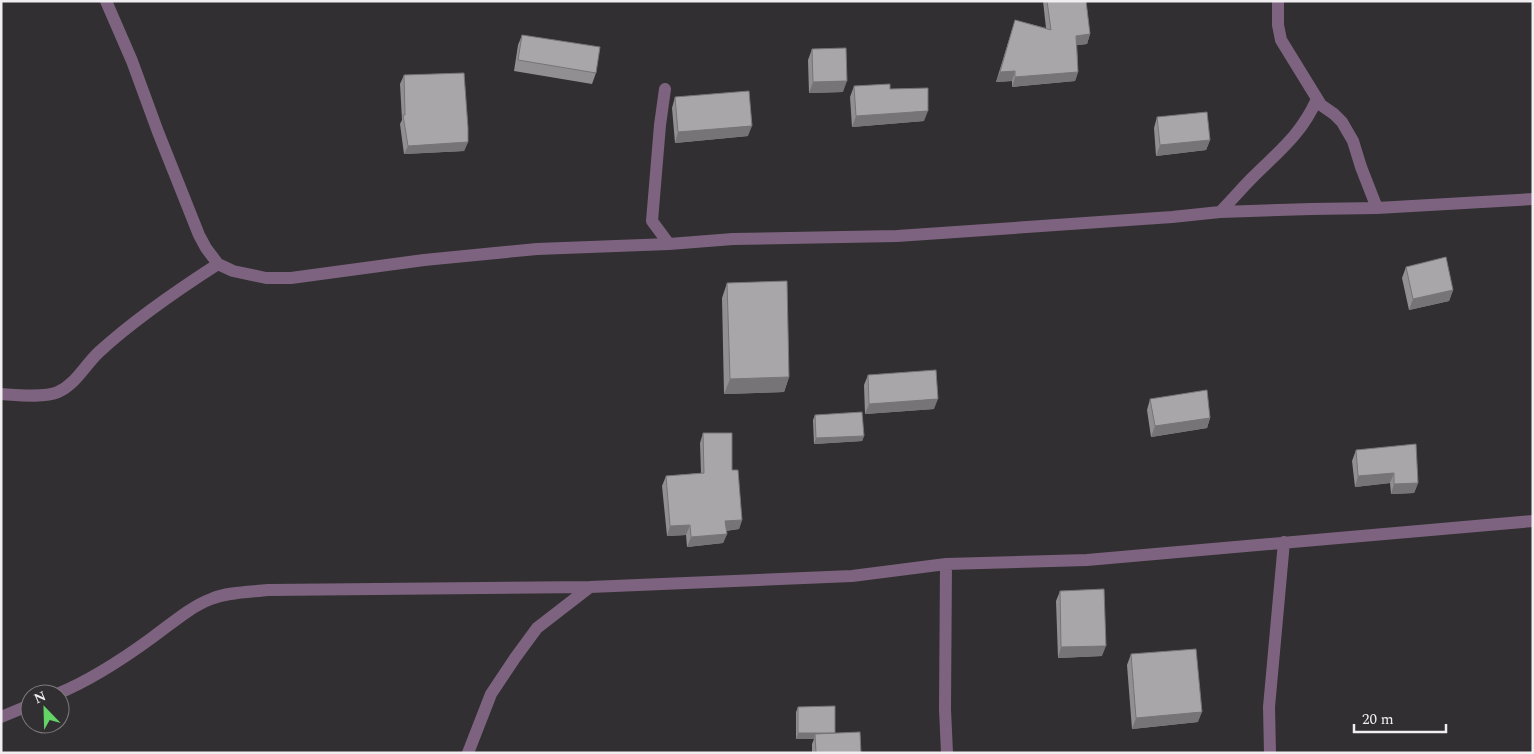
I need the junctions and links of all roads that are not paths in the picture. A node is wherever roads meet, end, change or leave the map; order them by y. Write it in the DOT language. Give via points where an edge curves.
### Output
graph roads {
  1 [pos="106,1"];
  2 [pos="1278,1"];
  3 [pos="665,89"];
  4 [pos="1317,99"];
  5 [pos="1533,199"];
  6 [pos="1377,208"];
  7 [pos="1220,212"];
  8 [pos="669,244"];
  9 [pos="218,264"];
  10 [pos="1,394"];
  11 [pos="1533,521"];
  12 [pos="1284,542"];
  13 [pos="946,564"];
  14 [pos="590,587"];
  15 [pos="70,689"];
  16 [pos="20,709"];
  17 [pos="2,717"];
  18 [pos="468,753"];
  19 [pos="947,753"];
  20 [pos="1270,753"];
  1 -- 9 [label="street" via="199,235"];
  2 -- 4 [label="street" via="1281,40"];
  3 -- 8 [label="street" via="652,221"];
  4 -- 6 [label="street" via="1342,122 1353,141"];
  4 -- 7 [label="street" via="1310,116 1294,137"];
  5 -- 6 [label="street"];
  6 -- 7 [label="street"];
  7 -- 8 [label="street" via="897,236 733,239"];
  8 -- 9 [label="street" via="537,249 291,278 266,278 233,271"];
  9 -- 10 [label="street" via="141,317 57,393"];
  11 -- 12 [label="street"];
  12 -- 13 [label="street" via="1087,560"];
  12 -- 20 [label="street" via="1269,707"];
  13 -- 14 [label="street" via="852,576"];
  13 -- 19 [label="street"];
  14 -- 15 [label="street" via="268,590 213,598 199,604 136,650"];
  14 -- 18 [label="street" via="537,628 492,694"];
  16 -- 17 [label="street"];
}
